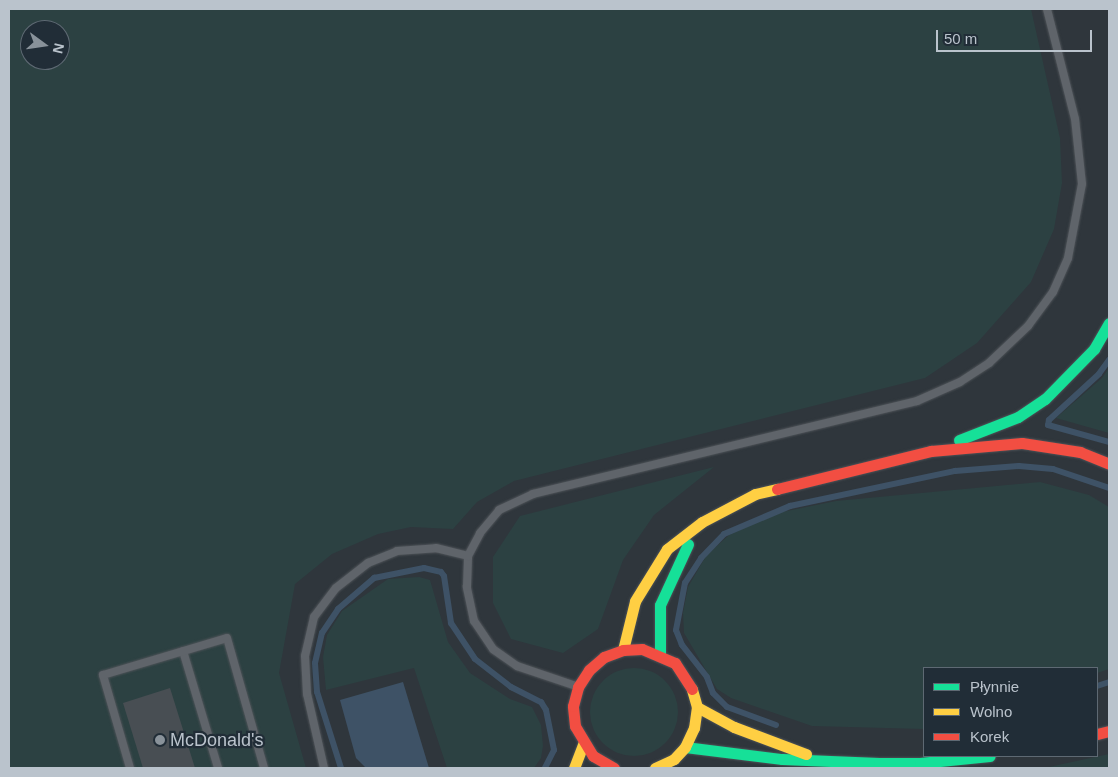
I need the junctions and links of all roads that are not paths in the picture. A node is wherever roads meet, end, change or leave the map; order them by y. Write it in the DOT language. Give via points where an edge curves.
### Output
graph roads {
  1 [pos="1047,9"];
  2 [pos="1109,323"];
  3 [pos="931,452"];
  4 [pos="1109,464"];
  5 [pos="702,522"];
  6 [pos="468,556"];
  7 [pos="623,650"];
  8 [pos="183,651"];
  9 [pos="660,654"];
  10 [pos="578,687"];
  11 [pos="697,708"];
  12 [pos="583,744"];
  13 [pos="685,747"];
  14 [pos="980,757"];
  15 [pos="814,758"];
  16 [pos="672,763"];
  17 [pos="130,768"];
  18 [pos="218,768"];
  19 [pos="264,768"];
  20 [pos="324,768"];
  21 [pos="574,768"];
  22 [pos="614,768"];
  23 [pos="655,768"];
  1 -- 6 [label="lane" via="1075,119 1082,184 1068,258 1053,292 1028,326 989,363 960,382 917,400 533,494 499,510"];
  2 -- 3 [label="main road" via="1094,349 1045,398 1018,417"];
  3 -- 4 [label="main road" via="1022,443 1080,452"];
  3 -- 5 [label="main road" via="755,494"];
  5 -- 7 [label="main road" via="668,549 654,565 635,601"];
  5 -- 9 [label="main road" via="678,560 665,590 658,621"];
  6 -- 10 [label="lane" via="467,588 474,621 493,649 517,666"];
  6 -- 20 [label="lane" via="436,548 398,551 368,563 336,588 314,617 305,656 307,694"];
  7 -- 9 [label="main road" via="642,649"];
  7 -- 10 [label="main road" via="604,657 589,670"];
  8 -- 17 [label="lane" via="103,675"];
  8 -- 18 [label="lane"];
  8 -- 19 [label="lane" via="227,638"];
  9 -- 11 [label="main road" via="686,675"];
  10 -- 12 [label="main road" via="573,706 575,726"];
  11 -- 13 [label="main road" via="694,728"];
  11 -- 15 [label="main road" via="734,727"];
  12 -- 21 [label="main road"];
  12 -- 22 [label="main road" via="593,756"];
  13 -- 15 [label="main road" via="782,758"];
  13 -- 16 [label="main road"];
  14 -- 15 [label="main road" via="920,763"];
  16 -- 23 [label="main road"];
}
